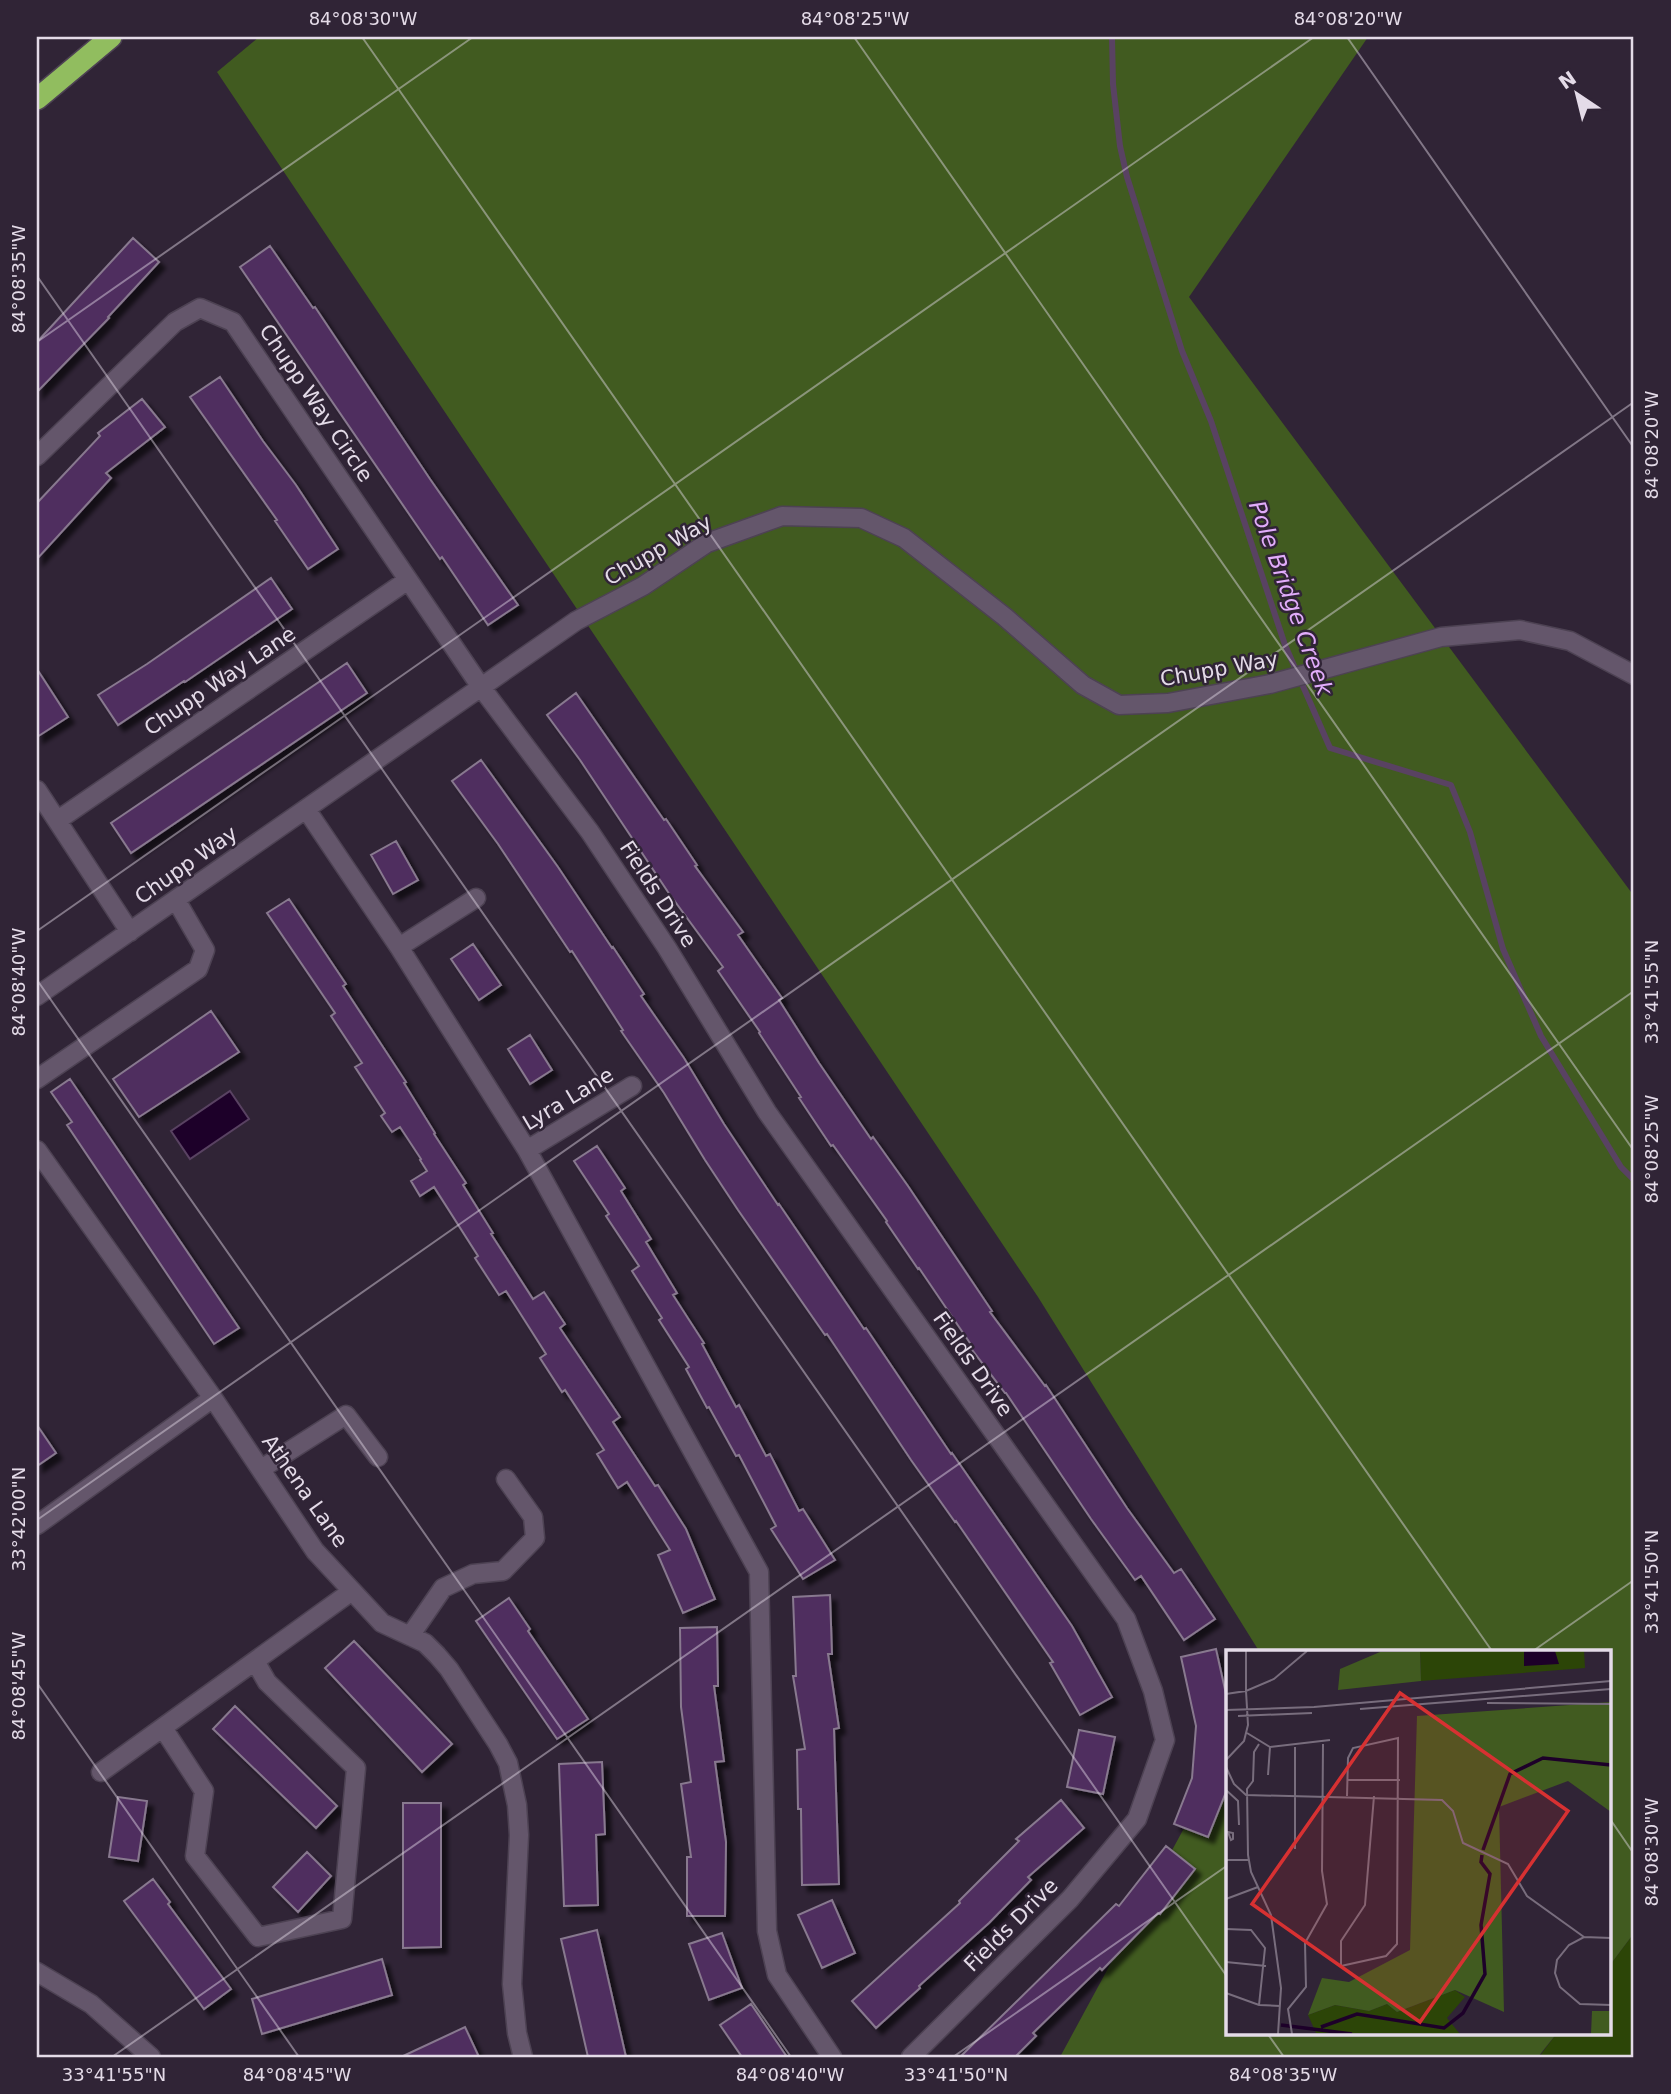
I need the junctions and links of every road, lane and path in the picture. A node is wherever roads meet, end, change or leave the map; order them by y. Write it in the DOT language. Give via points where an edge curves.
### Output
graph roads {
  1 [pos="111,37"];
  2 [pos="37,99"];
  3 [pos="37,456"];
  4 [pos="408,580"];
  5 [pos="1634,675"];
  6 [pos="481,687"];
  7 [pos="37,790"];
  8 [pos="306,809"];
  9 [pos="58,820"];
  10 [pos="476,898"];
  11 [pos="176,900"];
  12 [pos="130,932"];
  13 [pos="399,947"];
  14 [pos="37,996"];
  15 [pos="37,1079"];
  16 [pos="632,1086"];
  17 [pos="37,1150"];
  18 [pos="527,1150"];
  19 [pos="213,1398"];
  20 [pos="378,1457"];
  21 [pos="261,1469"];
  22 [pos="506,1479"];
  23 [pos="37,1525"];
  24 [pos="352,1591"];
  25 [pos="410,1636"];
  26 [pos="255,1661"];
  27 [pos="163,1728"];
  28 [pos="101,1772"];
  29 [pos="37,1972"];
  30 [pos="150,2057"];
  31 [pos="523,2057"];
  32 [pos="832,2057"];
  33 [pos="911,2057"];
  1 -- 2 [label="highway"];
  3 -- 4 [label="street, Chupp Way Circle" via="175,322 200,308 233,322"];
  4 -- 6 [label="street, Chupp Way Circle"];
  4 -- 9 [label="street, Chupp Way Lane"];
  5 -- 6 [label="street, Chupp Way" via="1570,642 1520,630 1441,637 1270,684 1168,703 1119,705 1083,685 904,538 861,518 782,516 707,543 643,586 576,621"];
  6 -- 8 [label="street, Chupp Way"];
  6 -- 33 [label="street, Fields Drive" via="590,832 767,1112 1126,1619 1153,1691 1165,1740 1137,1819 1070,1899"];
  7 -- 9 [label="street"];
  8 -- 11 [label="street, Chupp Way"];
  8 -- 13 [label="street"];
  9 -- 12 [label="street"];
  10 -- 13 [label="street"];
  11 -- 12 [label="street, Chupp Way"];
  11 -- 15 [label="street" via="205,950 198,969"];
  12 -- 14 [label="street, Chupp Way"];
  13 -- 18 [label="street"];
  16 -- 18 [label="street, Lyra Lane"];
  17 -- 19 [label="street, Athena Lane"];
  18 -- 32 [label="street" via="759,1572 767,1931 777,1975"];
  19 -- 21 [label="street, Athena Lane"];
  19 -- 23 [label="street"];
  20 -- 21 [label="street" via="346,1415"];
  21 -- 24 [label="street, Athena Lane" via="315,1551"];
  22 -- 25 [label="street" via="533,1517 535,1538 503,1571 473,1574 443,1588"];
  24 -- 25 [label="street, Athena Lane" via="382,1623"];
  24 -- 26 [label="street"];
  25 -- 31 [label="street, Athena Lane" via="425,1643 449,1670 508,1763 519,1835 512,1984"];
  26 -- 27 [label="street"];
  26 -- 27 [label="street" via="267,1682 356,1768 342,1919 258,1937 195,1856 204,1791"];
  27 -- 28 [label="street"];
  29 -- 30 [label="street" via="91,2004"];
}
